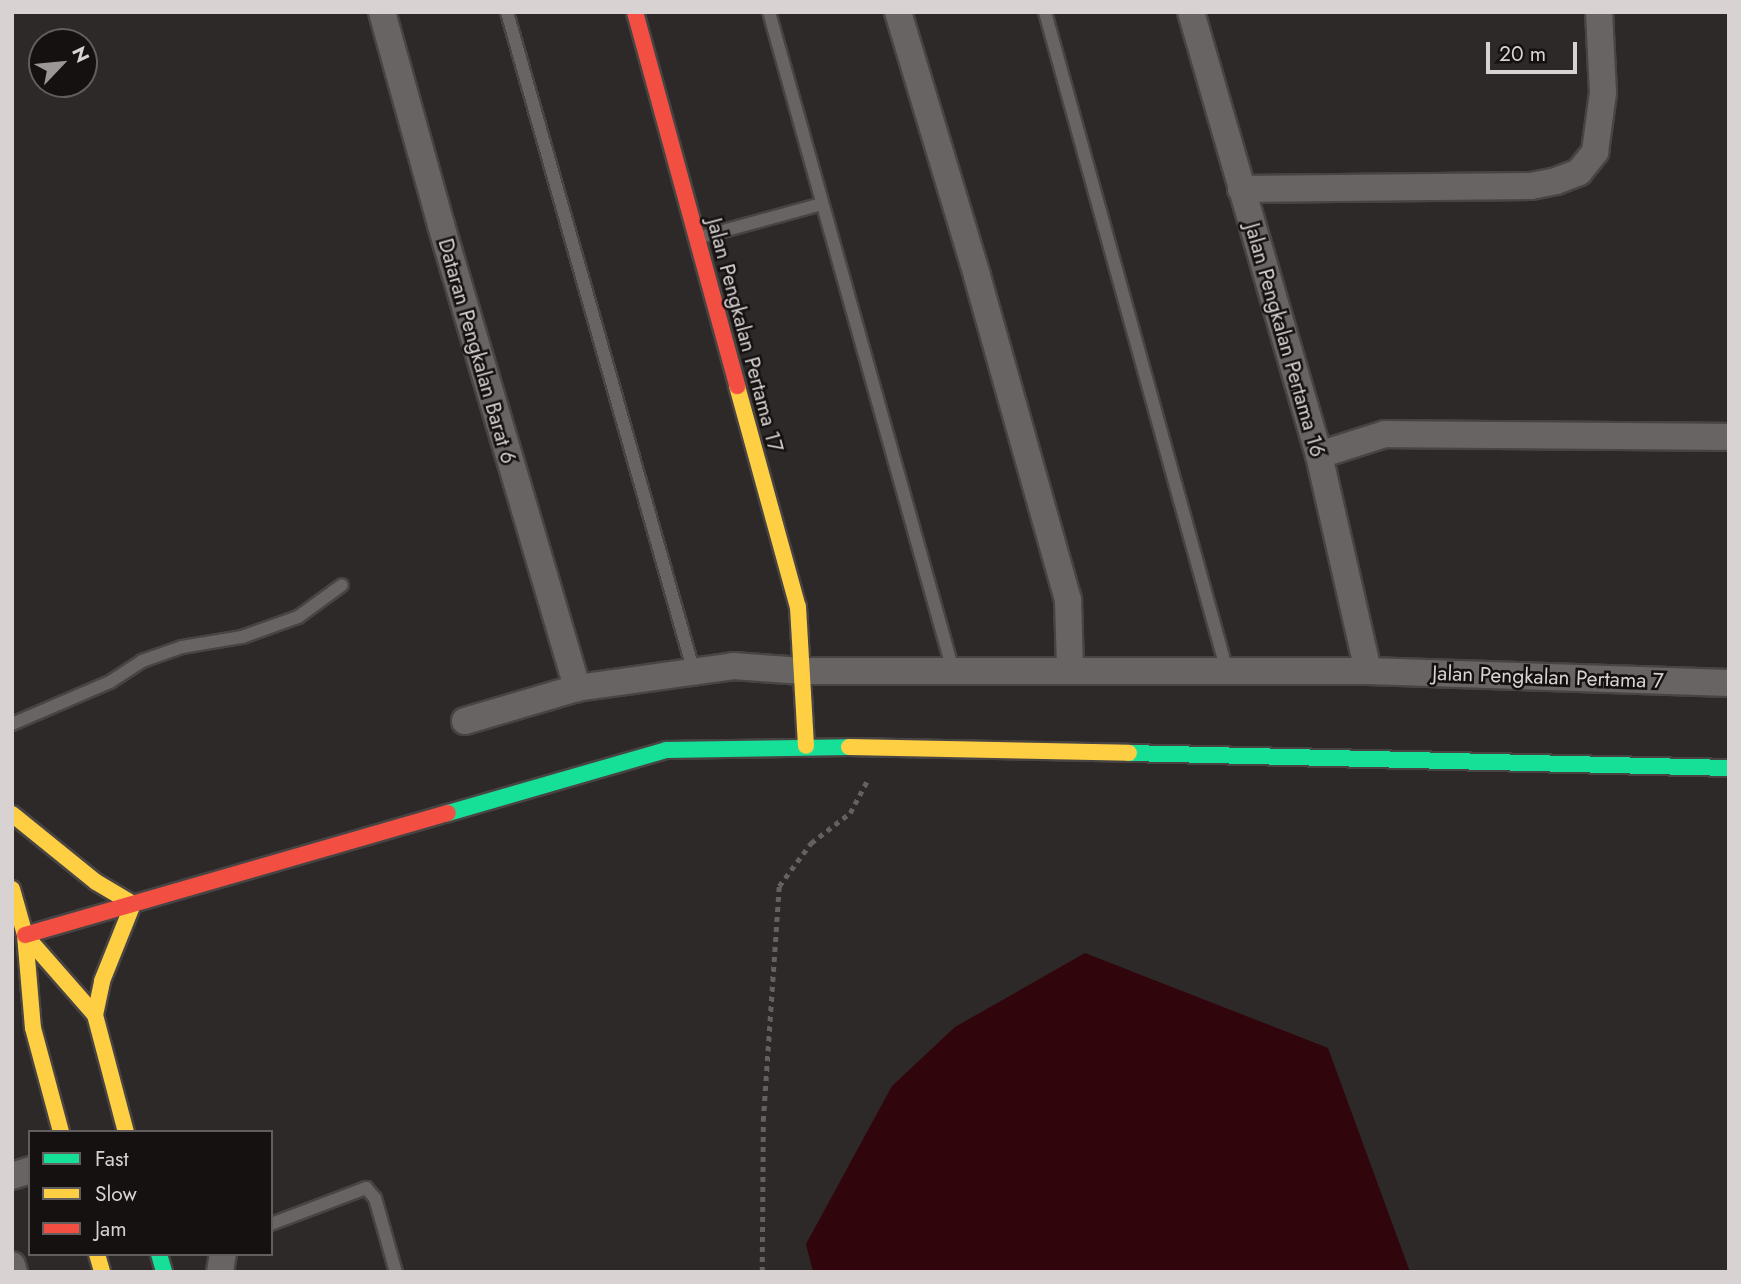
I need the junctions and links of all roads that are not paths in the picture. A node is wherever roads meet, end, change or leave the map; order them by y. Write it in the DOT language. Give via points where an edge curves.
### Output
graph roads {
  1 [pos="382,12"];
  2 [pos="507,12"];
  3 [pos="635,12"];
  4 [pos="769,12"];
  5 [pos="898,12"];
  6 [pos="1045,12"];
  7 [pos="1191,12"];
  8 [pos="1599,12"];
  9 [pos="1241,189"];
  10 [pos="822,205"];
  11 [pos="697,238"];
  12 [pos="1729,437"];
  13 [pos="1319,455"];
  14 [pos="342,585"];
  15 [pos="693,669"];
  16 [pos="1070,669"];
  17 [pos="953,670"];
  18 [pos="802,671"];
  19 [pos="1227,671"];
  20 [pos="1368,671"];
  21 [pos="1729,683"];
  22 [pos="577,688"];
  23 [pos="465,721"];
  24 [pos="12,724"];
  25 [pos="806,746"];
  26 [pos="1729,768"];
  27 [pos="12,814"];
  28 [pos="12,889"];
  29 [pos="133,904"];
  30 [pos="25,935"];
  31 [pos="95,1015"];
  32 [pos="60,1130"];
  33 [pos="125,1130"];
  34 [pos="273,1223"];
  35 [pos="12,1265"];
  36 [pos="14,1272"];
  37 [pos="396,1272"];
  1 -- 22 [label="street, Dataran Pengkalan Barat 6"];
  2 -- 15 [label="lane"];
  3 -- 11 [label="street, Jalan Pengkalan Pertama 17"];
  4 -- 10 [label="lane"];
  5 -- 16 [label="street" via="1068,600"];
  6 -- 19 [label="lane"];
  7 -- 9 [label="street, Jalan Pengkalan Pertama 16"];
  8 -- 9 [label="street" via="1603,93 1595,152 1579,172 1531,186"];
  9 -- 13 [label="street, Jalan Pengkalan Pertama 16"];
  10 -- 11 [label="lane"];
  10 -- 17 [label="lane"];
  11 -- 18 [label="street, Jalan Pengkalan Pertama 17" via="798,607"];
  12 -- 13 [label="street" via="1385,434"];
  13 -- 20 [label="street, Jalan Pengkalan Pertama 16"];
  14 -- 24 [label="lane" via="298,617 243,637 182,647 142,661 110,682"];
  15 -- 18 [label="street, Jalan Pengkalan Pertama 7" via="733,666"];
  15 -- 22 [label="street, Jalan Pengkalan Pertama 7"];
  16 -- 17 [label="street, Jalan Pengkalan Pertama 7"];
  16 -- 19 [label="street, Jalan Pengkalan Pertama 7"];
  17 -- 18 [label="street, Jalan Pengkalan Pertama 7"];
  18 -- 25 [label="street, Jalan Pengkalan Pertama 17"];
  19 -- 20 [label="street, Jalan Pengkalan Pertama 7"];
  20 -- 21 [label="street, Jalan Pengkalan Pertama 7"];
  22 -- 23 [label="street, Jalan Pengkalan Pertama 7"];
  25 -- 26 [label="street"];
  25 -- 29 [label="street" via="666,750"];
  27 -- 29 [label="street" via="96,882"];
  28 -- 30 [label="street"];
  29 -- 30 [label="street"];
  29 -- 31 [label="street" via="102,981"];
  30 -- 31 [label="street"];
  30 -- 32 [label="street" via="33,1028"];
  31 -- 33 [label="street"];
  34 -- 37 [label="lane" via="366,1188 374,1198"];
  35 -- 36 [label="street"];
}
